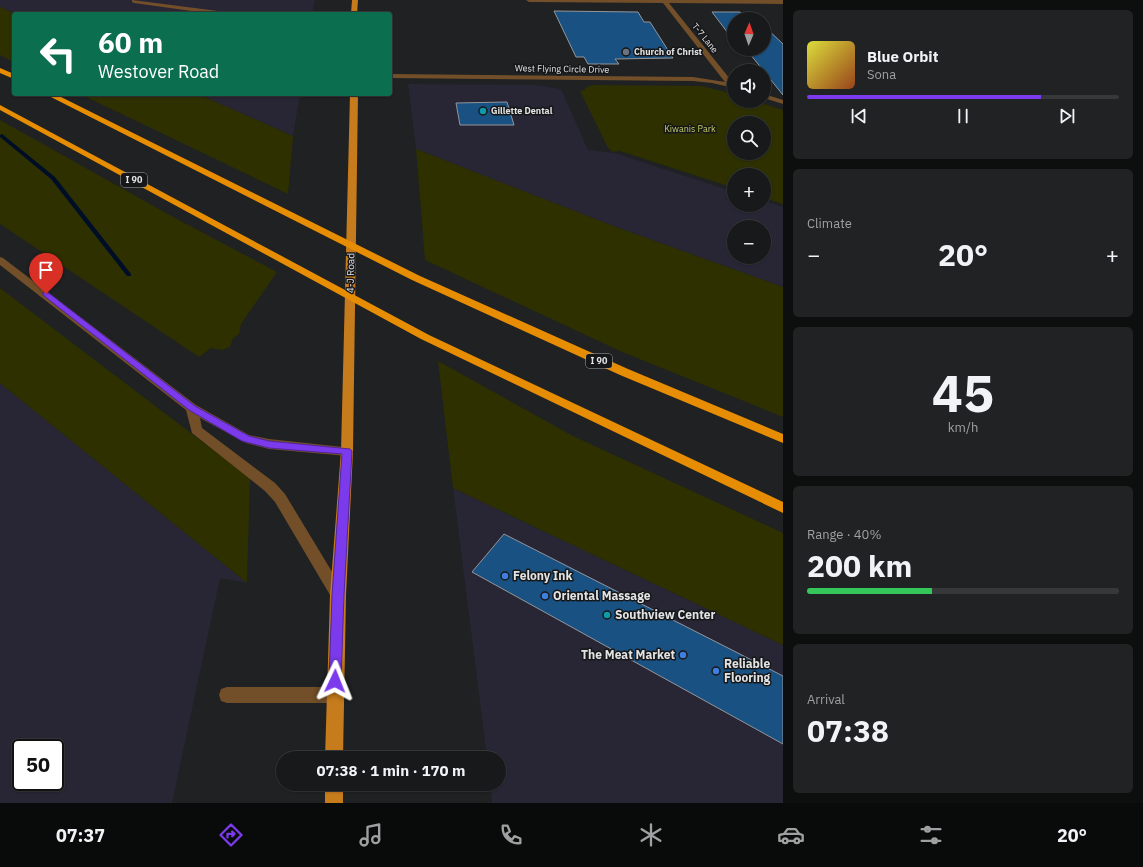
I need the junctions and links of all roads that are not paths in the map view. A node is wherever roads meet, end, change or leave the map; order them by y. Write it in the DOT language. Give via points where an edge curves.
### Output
graph roads {
  1 [pos="355,0"];
  2 [pos="529,0"];
  3 [pos="134,1"];
  4 [pos="665,1"];
  5 [pos="704,1"];
  6 [pos="783,2"];
  7 [pos="212,12"];
  8 [pos="354,12"];
  9 [pos="0,70"];
  10 [pos="12,76"];
  11 [pos="392,76"];
  12 [pos="727,78"];
  13 [pos="727,85"];
  14 [pos="53,96"];
  15 [pos="354,96"];
  16 [pos="771,98"];
  17 [pos="783,102"];
  18 [pos="0,107"];
  19 [pos="0,260"];
  20 [pos="192,408"];
  21 [pos="783,439"];
  22 [pos="347,451"];
  23 [pos="783,508"];
  24 [pos="338,595"];
  25 [pos="227,695"];
  26 [pos="335,695"];
  27 [pos="334,751"];
  28 [pos="334,791"];
  29 [pos="334,803"];
  1 -- 8 [label="main road"];
  2 -- 4 [label="street"];
  3 -- 7 [label="street"];
  4 -- 5 [label="street"];
  4 -- 12 [label="street, T-7 Lane"];
  5 -- 6 [label="street"];
  9 -- 10 [label="highway"];
  11 -- 13 [label="street, West Flying Circle Drive" via="693,80"];
  14 -- 21 [label="highway, I 90" via="416,278 624,372"];
  15 -- 22 [label="main road, 4-J Road"];
  16 -- 17 [label="street"];
  18 -- 23 [label="highway, I 90" via="425,337"];
  19 -- 20 [label="street"];
  20 -- 22 [label="street" via="246,439 269,444"];
  20 -- 24 [label="street" via="196,430 270,487 280,498"];
  22 -- 24 [label="main road, 4-J Road"];
  24 -- 26 [label="main road, 4-J Road"];
  25 -- 26 [label="street"];
  26 -- 27 [label="main road, 4-J Road"];
  28 -- 29 [label="main road"];
}
